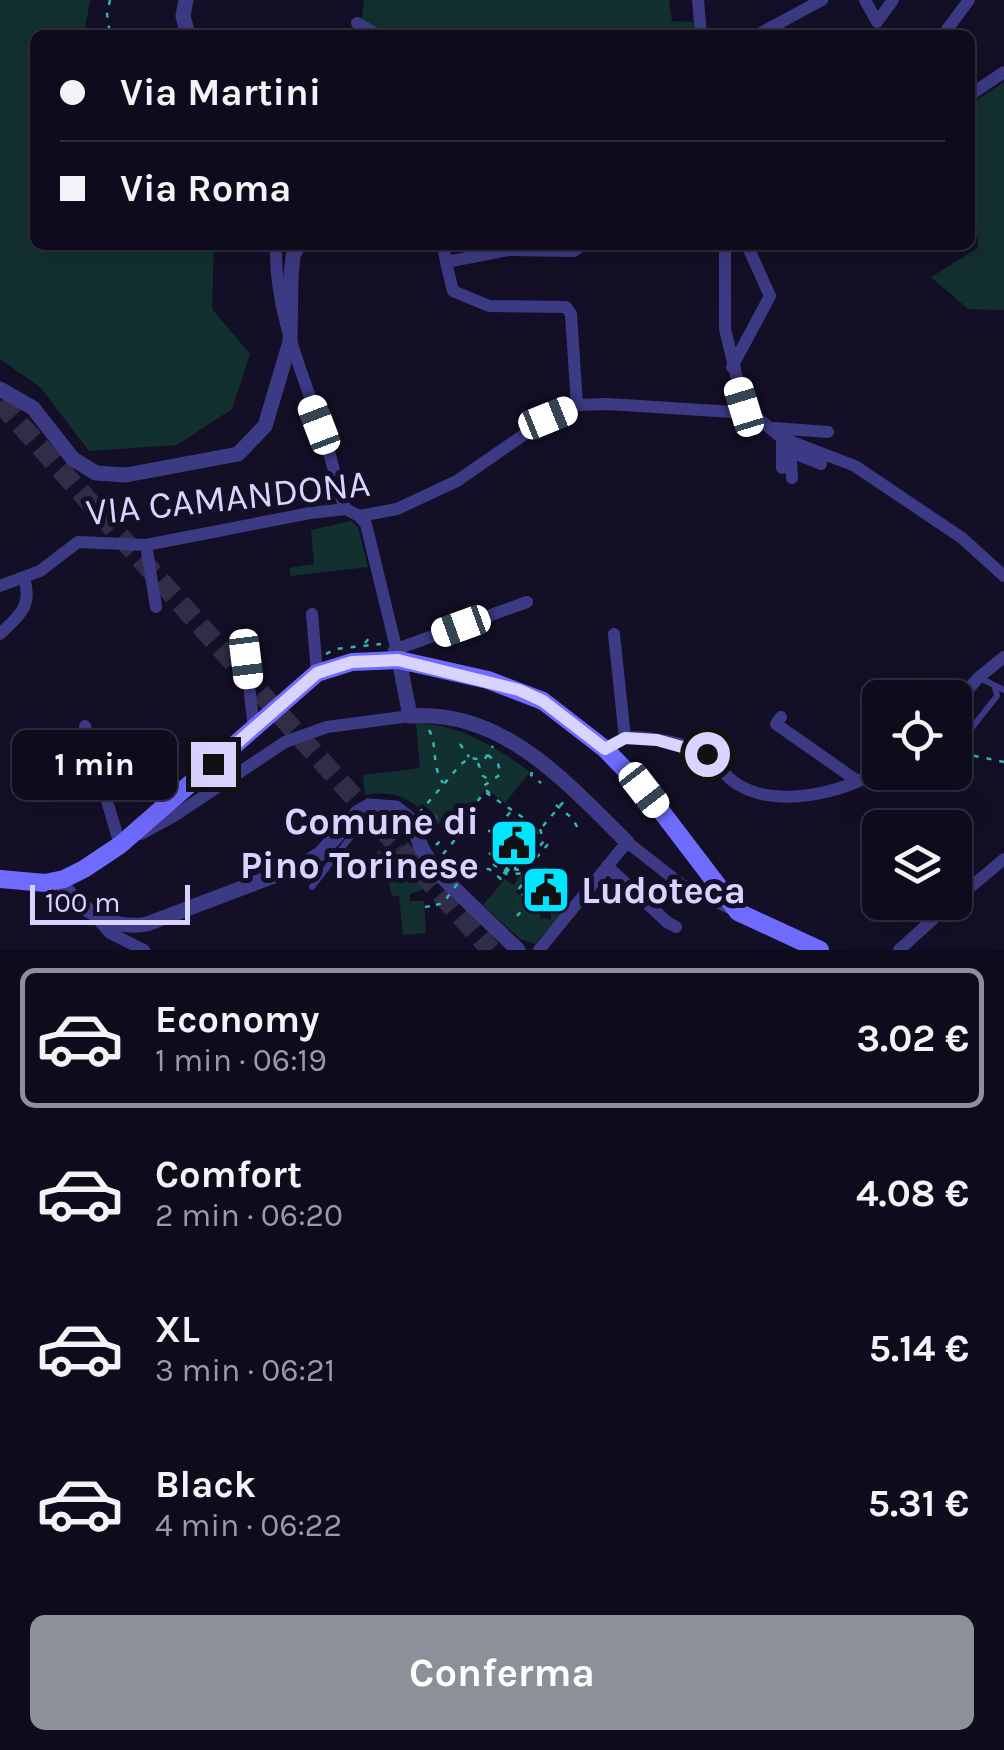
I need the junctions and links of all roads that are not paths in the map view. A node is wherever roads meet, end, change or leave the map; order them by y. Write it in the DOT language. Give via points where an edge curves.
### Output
graph roads {
  1 [pos="186,0"];
  2 [pos="822,0"];
  3 [pos="865,0"];
  4 [pos="894,0"];
  5 [pos="970,0"];
  6 [pos="698,5"];
  7 [pos="357,23"];
  8 [pos="187,30"];
  9 [pos="369,30"];
  10 [pos="700,30"];
  11 [pos="766,30"];
  12 [pos="946,30"];
  13 [pos="1004,72"];
  14 [pos="975,92"];
  15 [pos="276,250"];
  16 [pos="297,250"];
  17 [pos="443,250"];
  18 [pos="508,250"];
  19 [pos="508,250"];
  20 [pos="576,250"];
  21 [pos="722,250"];
  22 [pos="749,250"];
  23 [pos="446,262"];
  24 [pos="290,342"];
  25 [pos="732,367"];
  26 [pos="0,389"];
  27 [pos="578,406"];
  28 [pos="744,407"];
  29 [pos="767,426"];
  30 [pos="828,432"];
  31 [pos="788,444"];
  32 [pos="822,464"];
  33 [pos="787,473"];
  34 [pos="352,512"];
  35 [pos="146,545"];
  36 [pos="1004,576"];
  37 [pos="24,578"];
  38 [pos="0,586"];
  39 [pos="527,602"];
  40 [pos="156,608"];
  41 [pos="312,614"];
  42 [pos="0,634"];
  43 [pos="614,634"];
  44 [pos="396,655"];
  45 [pos="1004,657"];
  46 [pos="246,659"];
  47 [pos="317,673"];
  48 [pos="978,678"];
  49 [pos="972,685"];
  50 [pos="995,687"];
  51 [pos="1004,690"];
  52 [pos="410,716"];
  53 [pos="781,716"];
  54 [pos="84,726"];
  55 [pos="972,728"];
  56 [pos="254,729"];
  57 [pos="625,738"];
  58 [pos="130,739"];
  59 [pos="605,749"];
  60 [pos="862,778"];
  61 [pos="856,780"];
  62 [pos="165,806"];
  63 [pos="436,818"];
  64 [pos="347,823"];
  65 [pos="414,827"];
  66 [pos="616,834"];
  67 [pos="120,845"];
  68 [pos="272,858"];
  69 [pos="1004,859"];
  70 [pos="607,866"];
  71 [pos="280,874"];
  72 [pos="0,879"];
  73 [pos="59,880"];
  74 [pos="972,885"];
  75 [pos="312,886"];
  76 [pos="738,912"];
  77 [pos="95,916"];
  78 [pos="931,920"];
  79 [pos="676,927"];
  80 [pos="144,950"];
  81 [pos="518,950"];
  82 [pos="538,950"];
  83 [pos="820,950"];
  84 [pos="899,950"];
  1 -- 8 [label="street"];
  2 -- 11 [label="street"];
  3 -- 4 [label="street" via="877,22"];
  5 -- 12 [label="street"];
  6 -- 10 [label="street"];
  7 -- 9 [label="street"];
  13 -- 14 [label="street"];
  15 -- 24 [label="street"];
  16 -- 24 [label="street"];
  17 -- 23 [label="street"];
  18 -- 20 [label="street"];
  19 -- 23 [label="street"];
  21 -- 25 [label="street"];
  22 -- 25 [label="street" via="770,296"];
  23 -- 27 [label="street" via="453,291 488,306 566,308"];
  24 -- 26 [label="street" via="265,426 253,442 238,454 126,475 96,473 73,459 33,408"];
  24 -- 34 [label="street" via="339,495"];
  25 -- 28 [label="street"];
  27 -- 28 [label="street, VIA CAMANDONA" via="733,412"];
  27 -- 34 [label="street, VIA CAMANDONA" via="548,418 457,481 396,509"];
  28 -- 29 [label="street"];
  29 -- 30 [label="street"];
  29 -- 31 [label="street"];
  31 -- 32 [label="street"];
  31 -- 33 [label="street"];
  31 -- 36 [label="street" via="855,466 962,538"];
  34 -- 35 [label="street, VIA CAMANDONA" via="256,522"];
  34 -- 44 [label="street" via="366,524"];
  35 -- 37 [label="street, VIA CAMANDONA" via="78,542"];
  35 -- 40 [label="street"];
  37 -- 38 [label="street, VIA CAMANDONA"];
  37 -- 42 [label="street" via="27,608"];
  39 -- 44 [label="street"];
  41 -- 47 [label="street"];
  43 -- 57 [label="street"];
  44 -- 47 [label="main road"];
  44 -- 52 [label="street"];
  44 -- 59 [label="main road" via="519,690"];
  45 -- 48 [label="street"];
  46 -- 56 [label="street"];
  47 -- 56 [label="main road"];
  48 -- 49 [label="street"];
  48 -- 50 [label="lane"];
  50 -- 51 [label="lane"];
  50 -- 55 [label="lane" via="997,696"];
  52 -- 66 [label="street" via="449,716 521,746"];
  52 -- 67 [label="street" via="327,727 285,742"];
  53 -- 61 [label="street" via="776,724"];
  54 -- 67 [label="street"];
  56 -- 62 [label="main road"];
  57 -- 59 [label="street"];
  57 -- 61 [label="street" via="694,748 739,786 791,798"];
  58 -- 62 [label="street"];
  59 -- 76 [label="main road"];
  60 -- 61 [label="street"];
  62 -- 67 [label="main road"];
  63 -- 65 [label="lane"];
  64 -- 65 [label="street" via="369,806 382,805 396,808"];
  64 -- 71 [label="street" via="321,853"];
  64 -- 75 [label="lane" via="356,830"];
  65 -- 81 [label="street" via="434,870"];
  66 -- 70 [label="street"];
  66 -- 76 [label="street" via="682,885"];
  67 -- 73 [label="main road"];
  68 -- 71 [label="lane"];
  69 -- 74 [label="street"];
  70 -- 79 [label="street"];
  70 -- 82 [label="street"];
  71 -- 77 [label="street" via="147,924"];
  72 -- 73 [label="main road"];
  73 -- 77 [label="street"];
  76 -- 83 [label="main road"];
  77 -- 80 [label="street" via="110,933"];
  78 -- 84 [label="street"];
}
